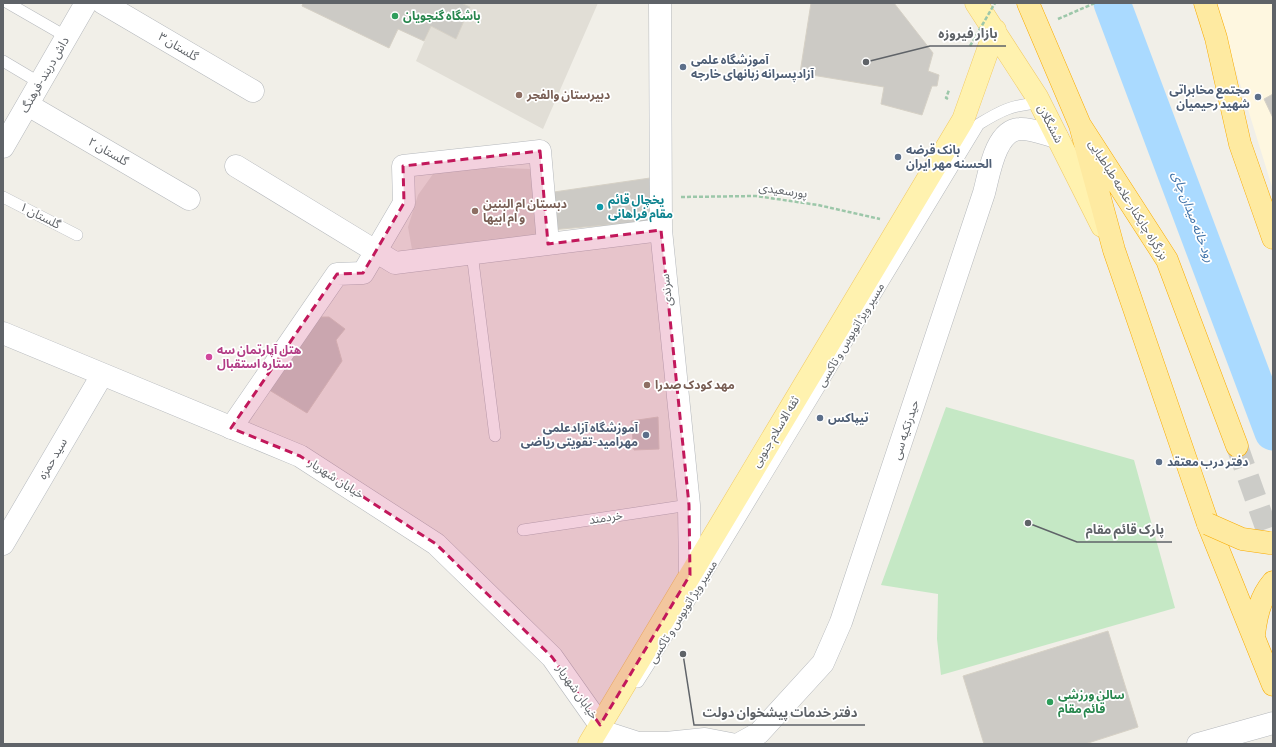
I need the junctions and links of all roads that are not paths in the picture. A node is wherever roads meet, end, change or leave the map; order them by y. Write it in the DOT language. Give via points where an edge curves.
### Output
graph roads {
  1 [pos="8,3"];
  2 [pos="86,3"];
  3 [pos="103,3"];
  4 [pos="660,3"];
  5 [pos="976,3"];
  6 [pos="1028,3"];
  7 [pos="1205,3"];
  8 [pos="995,30"];
  9 [pos="67,37"];
  10 [pos="3,61"];
  11 [pos="40,83"];
  12 [pos="253,91"];
  13 [pos="1039,103"];
  14 [pos="28,105"];
  15 [pos="1080,125"];
  16 [pos="1057,137"];
  17 [pos="3,147"];
  18 [pos="236,166"];
  19 [pos="3,197"];
  20 [pos="188,199"];
  21 [pos="661,230"];
  22 [pos="77,235"];
  23 [pos="1273,238"];
  24 [pos="548,244"];
  25 [pos="1114,250"];
  26 [pos="376,251"];
  27 [pos="472,253"];
  28 [pos="3,333"];
  29 [pos="102,375"];
  30 [pos="231,428"];
  31 [pos="495,436"];
  32 [pos="1237,446"];
  33 [pos="689,505"];
  34 [pos="1208,524"];
  35 [pos="523,530"];
  36 [pos="1273,542"];
  37 [pos="3,544"];
  38 [pos="690,576"];
  39 [pos="1273,582"];
  40 [pos="1254,635"];
  41 [pos="1273,685"];
  42 [pos="1273,723"];
  43 [pos="599,737"];
  44 [pos="731,744"];
  45 [pos="739,744"];
  46 [pos="1198,744"];
  1 -- 9 [label="lane"];
  2 -- 9 [label="street, داش دربند-فرهنگ"];
  3 -- 12 [label="street, گلستان ۳"];
  4 -- 21 [label="street, سرندی"];
  5 -- 8 [label="main road, ششگلان"];
  6 -- 15 [label="highway, بزرگراه چایکنار-علامه طباطبایی"];
  7 -- 23 [label="highway" via="1216,38 1240,144"];
  8 -- 13 [label="main road, ششگلان"];
  8 -- 38 [label="main road, ثقه الاسلام جنوبی" via="963,120"];
  9 -- 11 [label="street, داش دربند-فرهنگ"];
  10 -- 11 [label="lane"];
  11 -- 14 [label="street, داش دربند-فرهنگ"];
  13 -- 16 [label="main road, ششگلان"];
  13 -- 43 [label="lane, مسیر ویژ اتوبوس و تاکسی" via="1019,104 1004,109 979,124 699,586"];
  14 -- 17 [label="street, داش دربند-فرهنگ"];
  14 -- 20 [label="street, گلستان ۲"];
  15 -- 25 [label="highway"];
  15 -- 32 [label="highway, بزرگراه چایکنار-علامه طباطبایی" via="1166,260"];
  16 -- 25 [label="main road, ششگلان"];
  16 -- 45 [label="street, حیدرتکیه سی" via="1020,128 1007,134 995,151 984,193 841,622 823,663 759,733"];
  18 -- 26 [label="street"];
  19 -- 22 [label="lane, گلستان ۱"];
  21 -- 24 [label="street"];
  21 -- 33 [label="street, سرندی"];
  24 -- 26 [label="street" via="540,151 403,166 404,203"];
  24 -- 27 [label="street"];
  25 -- 34 [label="highway"];
  26 -- 27 [label="street" via="395,263"];
  26 -- 30 [label="street" via="363,273 337,274"];
  27 -- 31 [label="lane"];
  28 -- 29 [label="street, خیابان شهریار"];
  29 -- 30 [label="street, خیابان شهریار"];
  29 -- 37 [label="street, سید حمزه"];
  30 -- 43 [label="street, خیابان شهریار" via="300,456 436,544 552,657"];
  33 -- 35 [label="lane, خردمند"];
  33 -- 38 [label="street, سرندی"];
  34 -- 36 [label="highway, bridge" via="1242,539"];
  34 -- 40 [label="highway"];
  38 -- 43 [label="main road, ثقه الاسلام جنوبی"];
  39 -- 40 [label="highway" via="1267,589 1256,615"];
  40 -- 41 [label="highway"];
  42 -- 46 [label="street"];
  43 -- 44 [label="street" via="638,743 666,744 704,739"];
}
